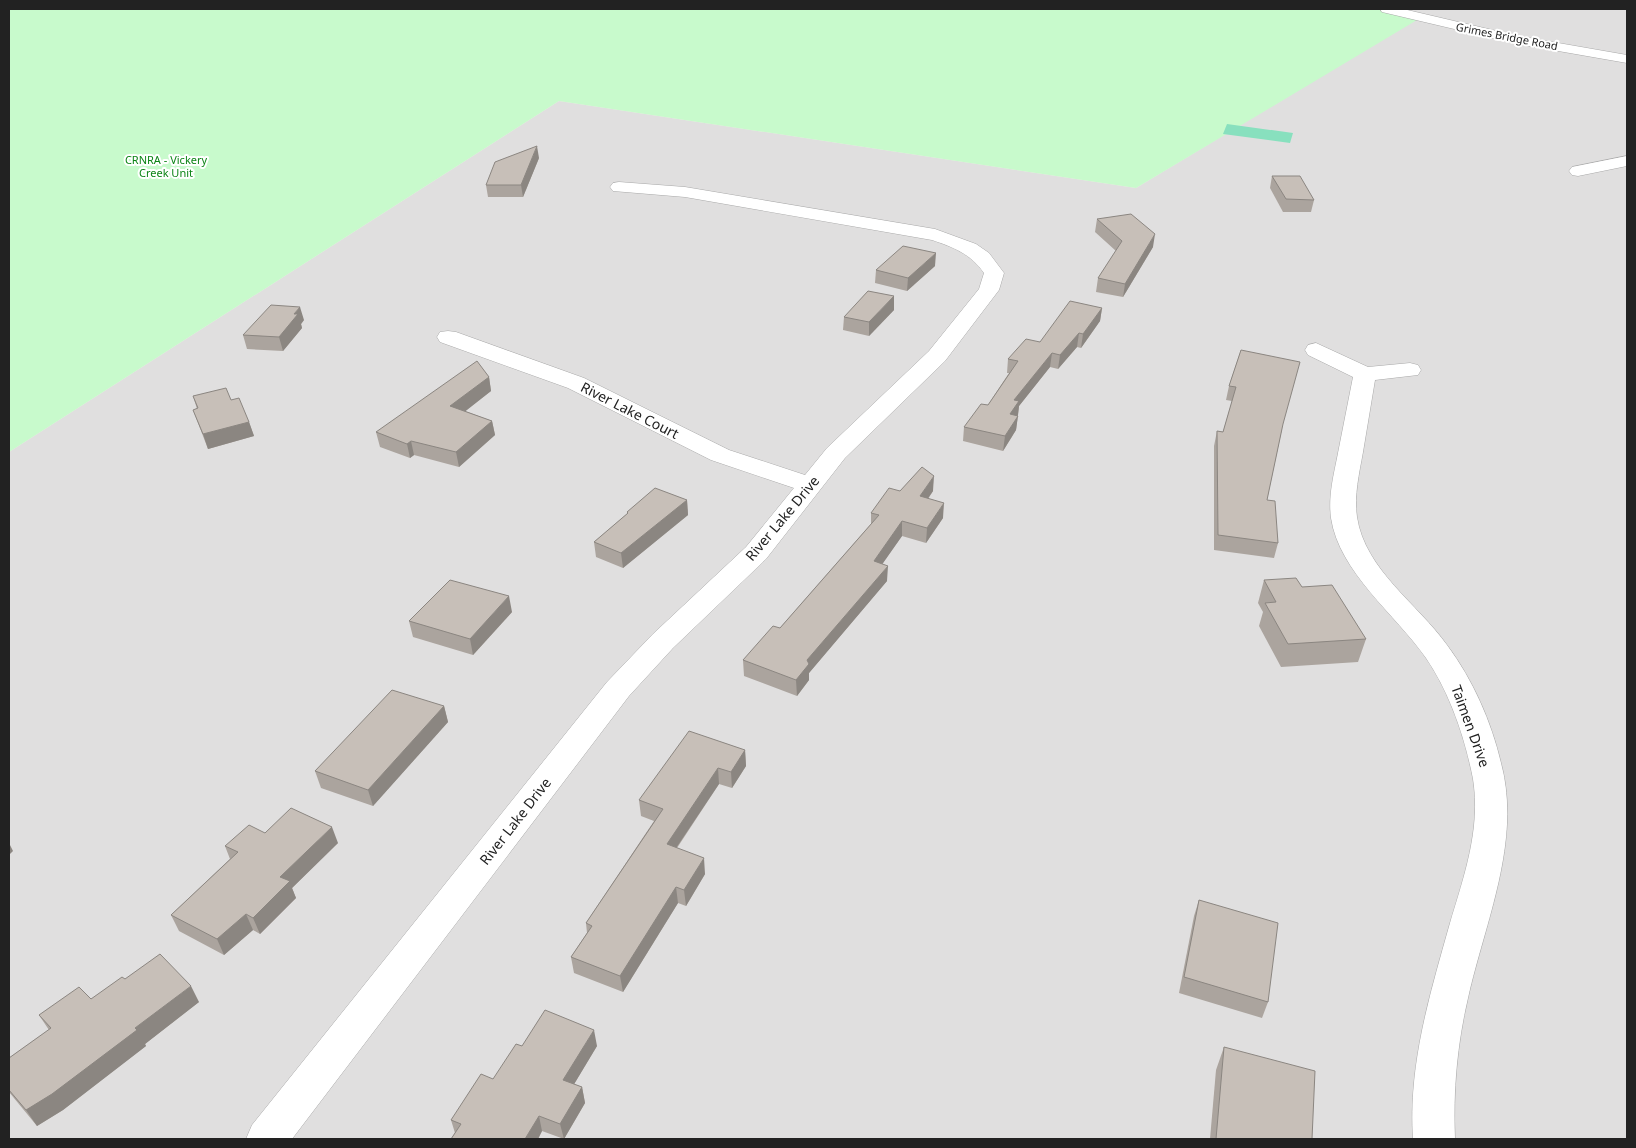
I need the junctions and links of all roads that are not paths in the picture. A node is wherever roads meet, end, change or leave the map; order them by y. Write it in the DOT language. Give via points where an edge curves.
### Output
graph roads {
  1 [pos="1387,9"];
  2 [pos="1627,59"];
  3 [pos="1627,161"];
  4 [pos="1578,171"];
  5 [pos="620,187"];
  6 [pos="448,337"];
  7 [pos="1316,350"];
  8 [pos="1410,370"];
  9 [pos="1365,374"];
  10 [pos="810,485"];
  11 [pos="266,1139"];
  12 [pos="1434,1139"];
  1 -- 2 [label="street, Grimes Bridge Road" via="1518,40"];
  3 -- 4 [label="street"];
  5 -- 10 [label="street, River Lake Drive" via="685,192 935,235 963,244 984,257 994,273 989,290 937,356 836,453"];
  6 -- 10 [label="street, River Lake Court" via="576,383 720,455"];
  7 -- 9 [label="street"];
  8 -- 9 [label="street"];
  9 -- 12 [label="street, Taimen Drive" via="1342,494 1344,522 1365,568 1425,636 1458,686 1484,758 1492,801 1490,847 1444,1025 1433,1097"];
  10 -- 11 [label="street, River Lake Drive" via="756,553 663,641 618,689"];
}
